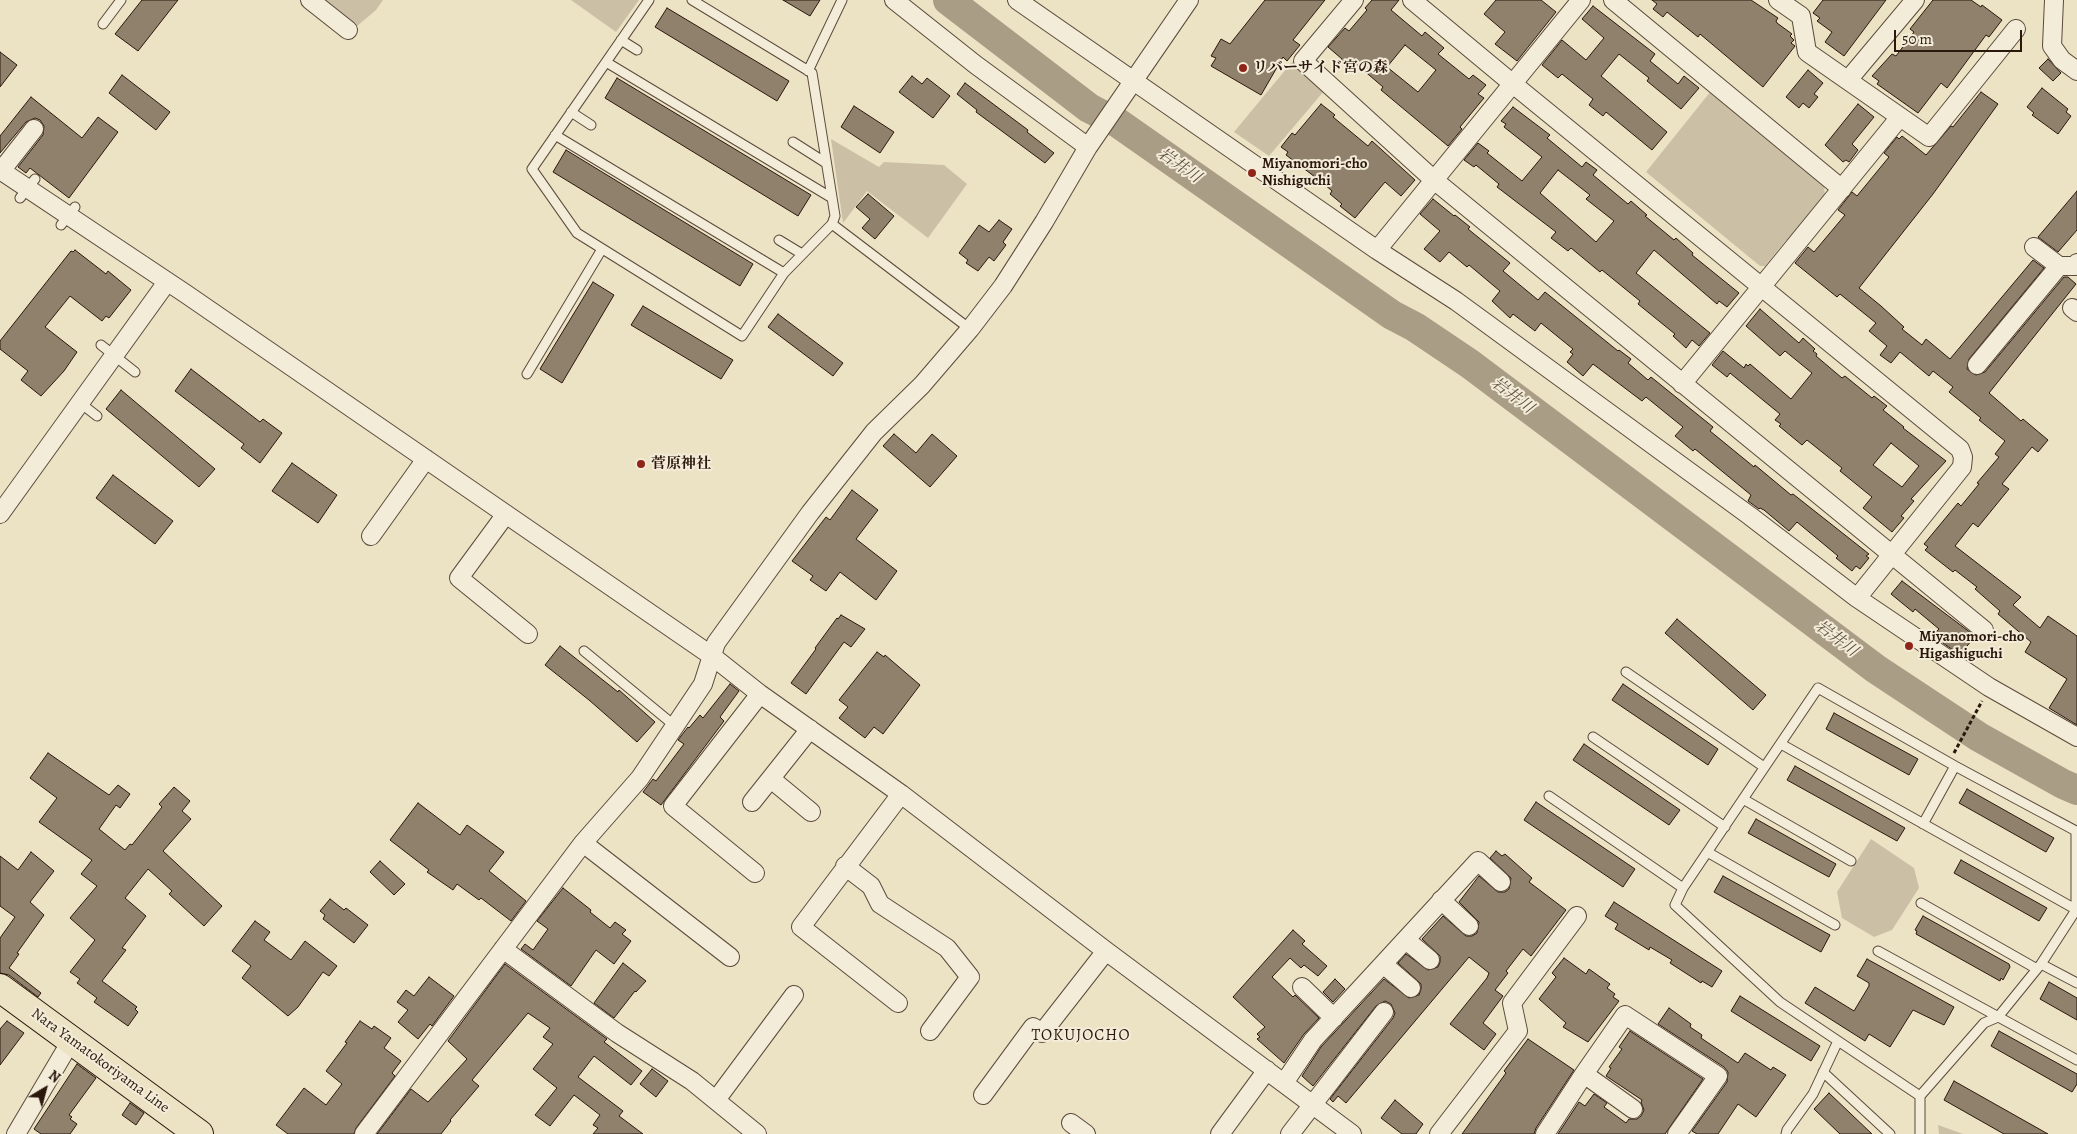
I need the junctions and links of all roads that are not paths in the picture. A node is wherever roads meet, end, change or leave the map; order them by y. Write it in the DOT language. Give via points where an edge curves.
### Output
graph roads {
  1 [pos="121,0"];
  2 [pos="310,0"];
  3 [pos="649,0"];
  4 [pos="692,0"];
  5 [pos="842,0"];
  6 [pos="894,0"];
  7 [pos="1017,0"];
  8 [pos="1189,0"];
  9 [pos="1354,0"];
  10 [pos="1412,0"];
  11 [pos="1581,0"];
  12 [pos="1613,0"];
  13 [pos="1778,0"];
  14 [pos="1914,0"];
  15 [pos="2054,0"];
  16 [pos="103,24"];
  17 [pos="2016,29"];
  18 [pos="348,30"];
  19 [pos="620,40"];
  20 [pos="637,50"];
  21 [pos="606,62"];
  22 [pos="2077,70"];
  23 [pos="808,71"];
  24 [pos="1848,80"];
  25 [pos="1513,84"];
  26 [pos="1130,86"];
  27 [pos="571,112"];
  28 [pos="1900,117"];
  29 [pos="591,124"];
  30 [pos="34,129"];
  31 [pos="555,135"];
  32 [pos="793,142"];
  33 [pos="1091,143"];
  34 [pos="826,163"];
  35 [pos="0,171"];
  36 [pos="1434,180"];
  37 [pos="1842,189"];
  38 [pos="832,198"];
  39 [pos="832,224"];
  40 [pos="779,240"];
  41 [pos="2034,247"];
  42 [pos="602,249"];
  43 [pos="1377,250"];
  44 [pos="802,254"];
  45 [pos="2077,263"];
  46 [pos="2059,266"];
  47 [pos="784,273"];
  48 [pos="167,282"];
  49 [pos="1761,287"];
  50 [pos="970,329"];
  51 [pos="108,350"];
  52 [pos="1977,365"];
  53 [pos="135,372"];
  54 [pos="527,374"];
  55 [pos="1682,384"];
  56 [pos="79,402"];
  57 [pos="97,416"];
  58 [pos="426,459"];
  59 [pos="0,514"];
  60 [pos="506,514"];
  61 [pos="370,536"];
  62 [pos="1891,554"];
  63 [pos="1858,598"];
  64 [pos="1984,630"];
  65 [pos="528,634"];
  66 [pos="584,650"];
  67 [pos="712,656"];
  68 [pos="1626,672"];
  69 [pos="760,694"];
  70 [pos="676,726"];
  71 [pos="810,729"];
  72 [pos="1593,737"];
  73 [pos="2077,737"];
  74 [pos="1781,744"];
  75 [pos="1955,766"];
  76 [pos="1764,767"];
  77 [pos="771,779"];
  78 [pos="901,794"];
  79 [pos="1549,796"];
  80 [pos="1743,800"];
  81 [pos="752,802"];
  82 [pos="810,812"];
  83 [pos="1923,824"];
  84 [pos="1725,827"];
  85 [pos="583,844"];
  86 [pos="1709,852"];
  87 [pos="1851,862"];
  88 [pos="846,866"];
  89 [pos="755,873"];
  90 [pos="1501,882"];
  91 [pos="1683,888"];
  92 [pos="1441,900"];
  93 [pos="1921,903"];
  94 [pos="2077,910"];
  95 [pos="1577,916"];
  96 [pos="1835,925"];
  97 [pos="1470,926"];
  98 [pos="1406,940"];
  99 [pos="503,949"];
  100 [pos="1106,951"];
  101 [pos="1878,951"];
  102 [pos="730,956"];
  103 [pos="1430,960"];
  104 [pos="1383,964"];
  105 [pos="2039,967"];
  106 [pos="2077,983"];
  107 [pos="1302,987"];
  108 [pos="0,988"];
  109 [pos="1411,988"];
  110 [pos="794,995"];
  111 [pos="898,1003"];
  112 [pos="1384,1012"];
  113 [pos="1998,1017"];
  114 [pos="1334,1018"];
  115 [pos="930,1031"];
  116 [pos="71,1041"];
  117 [pos="1838,1041"];
  118 [pos="2077,1060"];
  119 [pos="1267,1070"];
  120 [pos="1823,1072"];
  121 [pos="1584,1074"];
  122 [pos="1284,1083"];
  123 [pos="983,1095"];
  124 [pos="1920,1096"];
  125 [pos="716,1100"];
  126 [pos="1312,1104"];
  127 [pos="1633,1109"];
  128 [pos="1071,1123"];
  129 [pos="16,1134"];
  130 [pos="199,1134"];
  131 [pos="364,1134"];
  132 [pos="758,1134"];
  133 [pos="1086,1134"];
  134 [pos="1220,1134"];
  135 [pos="1290,1134"];
  136 [pos="1352,1134"];
  137 [pos="1438,1134"];
  138 [pos="1545,1134"];
  139 [pos="1677,1134"];
  140 [pos="1786,1134"];
  141 [pos="1890,1134"];
  142 [pos="1920,1134"];
  1 -- 16 [label="lane"];
  2 -- 18 [label="street"];
  3 -- 19 [label="lane"];
  4 -- 23 [label="lane"];
  5 -- 23 [label="lane"];
  6 -- 33 [label="street" via="976,65"];
  7 -- 26 [label="street"];
  8 -- 26 [label="street"];
  9 -- 36 [label="street" via="1303,61"];
  10 -- 25 [label="street"];
  11 -- 25 [label="street"];
  12 -- 37 [label="street"];
  13 -- 24 [label="street" via="1801,16 1807,52"];
  14 -- 24 [label="street"];
  15 -- 22 [label="street" via="2052,46 2062,60"];
  17 -- 28 [label="street" via="1929,137"];
  19 -- 20 [label="lane"];
  19 -- 21 [label="lane"];
  21 -- 27 [label="lane"];
  21 -- 38 [label="lane"];
  23 -- 34 [label="lane" via="812,73"];
  24 -- 28 [label="street"];
  25 -- 36 [label="street"];
  25 -- 49 [label="street"];
  26 -- 33 [label="street"];
  26 -- 43 [label="street"];
  27 -- 29 [label="lane"];
  27 -- 31 [label="lane"];
  28 -- 37 [label="street"];
  30 -- 35 [label="street"];
  31 -- 42 [label="lane" via="532,169 577,233"];
  31 -- 47 [label="lane"];
  32 -- 34 [label="lane"];
  33 -- 50 [label="street" via="1008,278"];
  34 -- 38 [label="lane"];
  35 -- 48 [label="street"];
  36 -- 43 [label="street"];
  36 -- 55 [label="street"];
  37 -- 49 [label="street"];
  38 -- 39 [label="lane" via="835,216"];
  39 -- 44 [label="lane"];
  39 -- 50 [label="lane"];
  40 -- 44 [label="lane"];
  41 -- 46 [label="street"];
  42 -- 47 [label="lane" via="742,336"];
  42 -- 54 [label="lane"];
  43 -- 63 [label="street" via="1456,301"];
  44 -- 47 [label="lane"];
  45 -- 46 [label="street" via="2075,266"];
  46 -- 52 [label="street"];
  48 -- 51 [label="street"];
  48 -- 58 [label="street"];
  49 -- 55 [label="street"];
  49 -- 62 [label="street" via="1962,453 1962,466"];
  50 -- 67 [label="street" via="874,432 810,513 716,643"];
  51 -- 53 [label="lane"];
  51 -- 56 [label="street"];
  55 -- 62 [label="street"];
  56 -- 57 [label="lane"];
  56 -- 59 [label="street"];
  58 -- 60 [label="street"];
  58 -- 61 [label="street"];
  60 -- 65 [label="street" via="459,578"];
  60 -- 67 [label="street"];
  62 -- 63 [label="street"];
  62 -- 64 [label="street"];
  63 -- 73 [label="street" via="1989,687"];
  66 -- 70 [label="lane"];
  67 -- 69 [label="street"];
  67 -- 70 [label="street" via="703,684"];
  68 -- 76 [label="lane"];
  69 -- 71 [label="street"];
  69 -- 89 [label="street" via="673,806"];
  70 -- 85 [label="street" via="640,778"];
  71 -- 77 [label="street"];
  71 -- 78 [label="street"];
  72 -- 84 [label="lane"];
  74 -- 75 [label="lane" via="1818,688"];
  74 -- 76 [label="lane"];
  74 -- 83 [label="lane"];
  75 -- 83 [label="lane"];
  75 -- 94 [label="lane" via="2076,831"];
  76 -- 80 [label="lane"];
  77 -- 81 [label="street"];
  77 -- 82 [label="street"];
  78 -- 88 [label="street"];
  78 -- 100 [label="street"];
  79 -- 91 [label="lane"];
  80 -- 84 [label="lane"];
  80 -- 87 [label="lane"];
  83 -- 94 [label="lane"];
  84 -- 86 [label="lane"];
  85 -- 99 [label="street"];
  85 -- 102 [label="street"];
  86 -- 91 [label="lane"];
  86 -- 96 [label="lane"];
  88 -- 111 [label="street" via="801,927"];
  88 -- 115 [label="street" via="871,886 880,904 947,948 970,977"];
  90 -- 92 [label="street" via="1478,861"];
  91 -- 117 [label="lane" via="1675,905 1780,1002"];
  92 -- 97 [label="street"];
  92 -- 98 [label="street"];
  93 -- 105 [label="lane"];
  94 -- 105 [label="lane"];
  95 -- 137 [label="street" via="1512,1003 1518,1031 1485,1068"];
  98 -- 103 [label="street"];
  98 -- 104 [label="street"];
  99 -- 125 [label="street" via="617,1033"];
  99 -- 131 [label="street"];
  100 -- 119 [label="street"];
  100 -- 123 [label="street" via="1042,1033 1033,1027"];
  101 -- 113 [label="lane"];
  104 -- 109 [label="street"];
  104 -- 114 [label="street"];
  105 -- 106 [label="lane"];
  105 -- 113 [label="lane"];
  107 -- 114 [label="street"];
  108 -- 116 [label="main road, Nara Yamatokoriyama Line"];
  110 -- 125 [label="street"];
  112 -- 126 [label="street"];
  113 -- 118 [label="lane"];
  113 -- 124 [label="lane" via="1984,1023"];
  114 -- 122 [label="street" via="1313,1040"];
  116 -- 129 [label="street"];
  116 -- 130 [label="main road, Nara Yamatokoriyama Line"];
  117 -- 120 [label="lane"];
  117 -- 124 [label="lane"];
  119 -- 122 [label="street"];
  119 -- 134 [label="street"];
  120 -- 140 [label="lane" via="1813,1094"];
  120 -- 141 [label="lane"];
  121 -- 127 [label="street"];
  121 -- 138 [label="street"];
  121 -- 139 [label="street" via="1625,1015 1718,1076"];
  122 -- 126 [label="street"];
  124 -- 142 [label="lane"];
  125 -- 132 [label="street"];
  126 -- 135 [label="street"];
  126 -- 136 [label="street"];
  128 -- 133 [label="street"];
}
